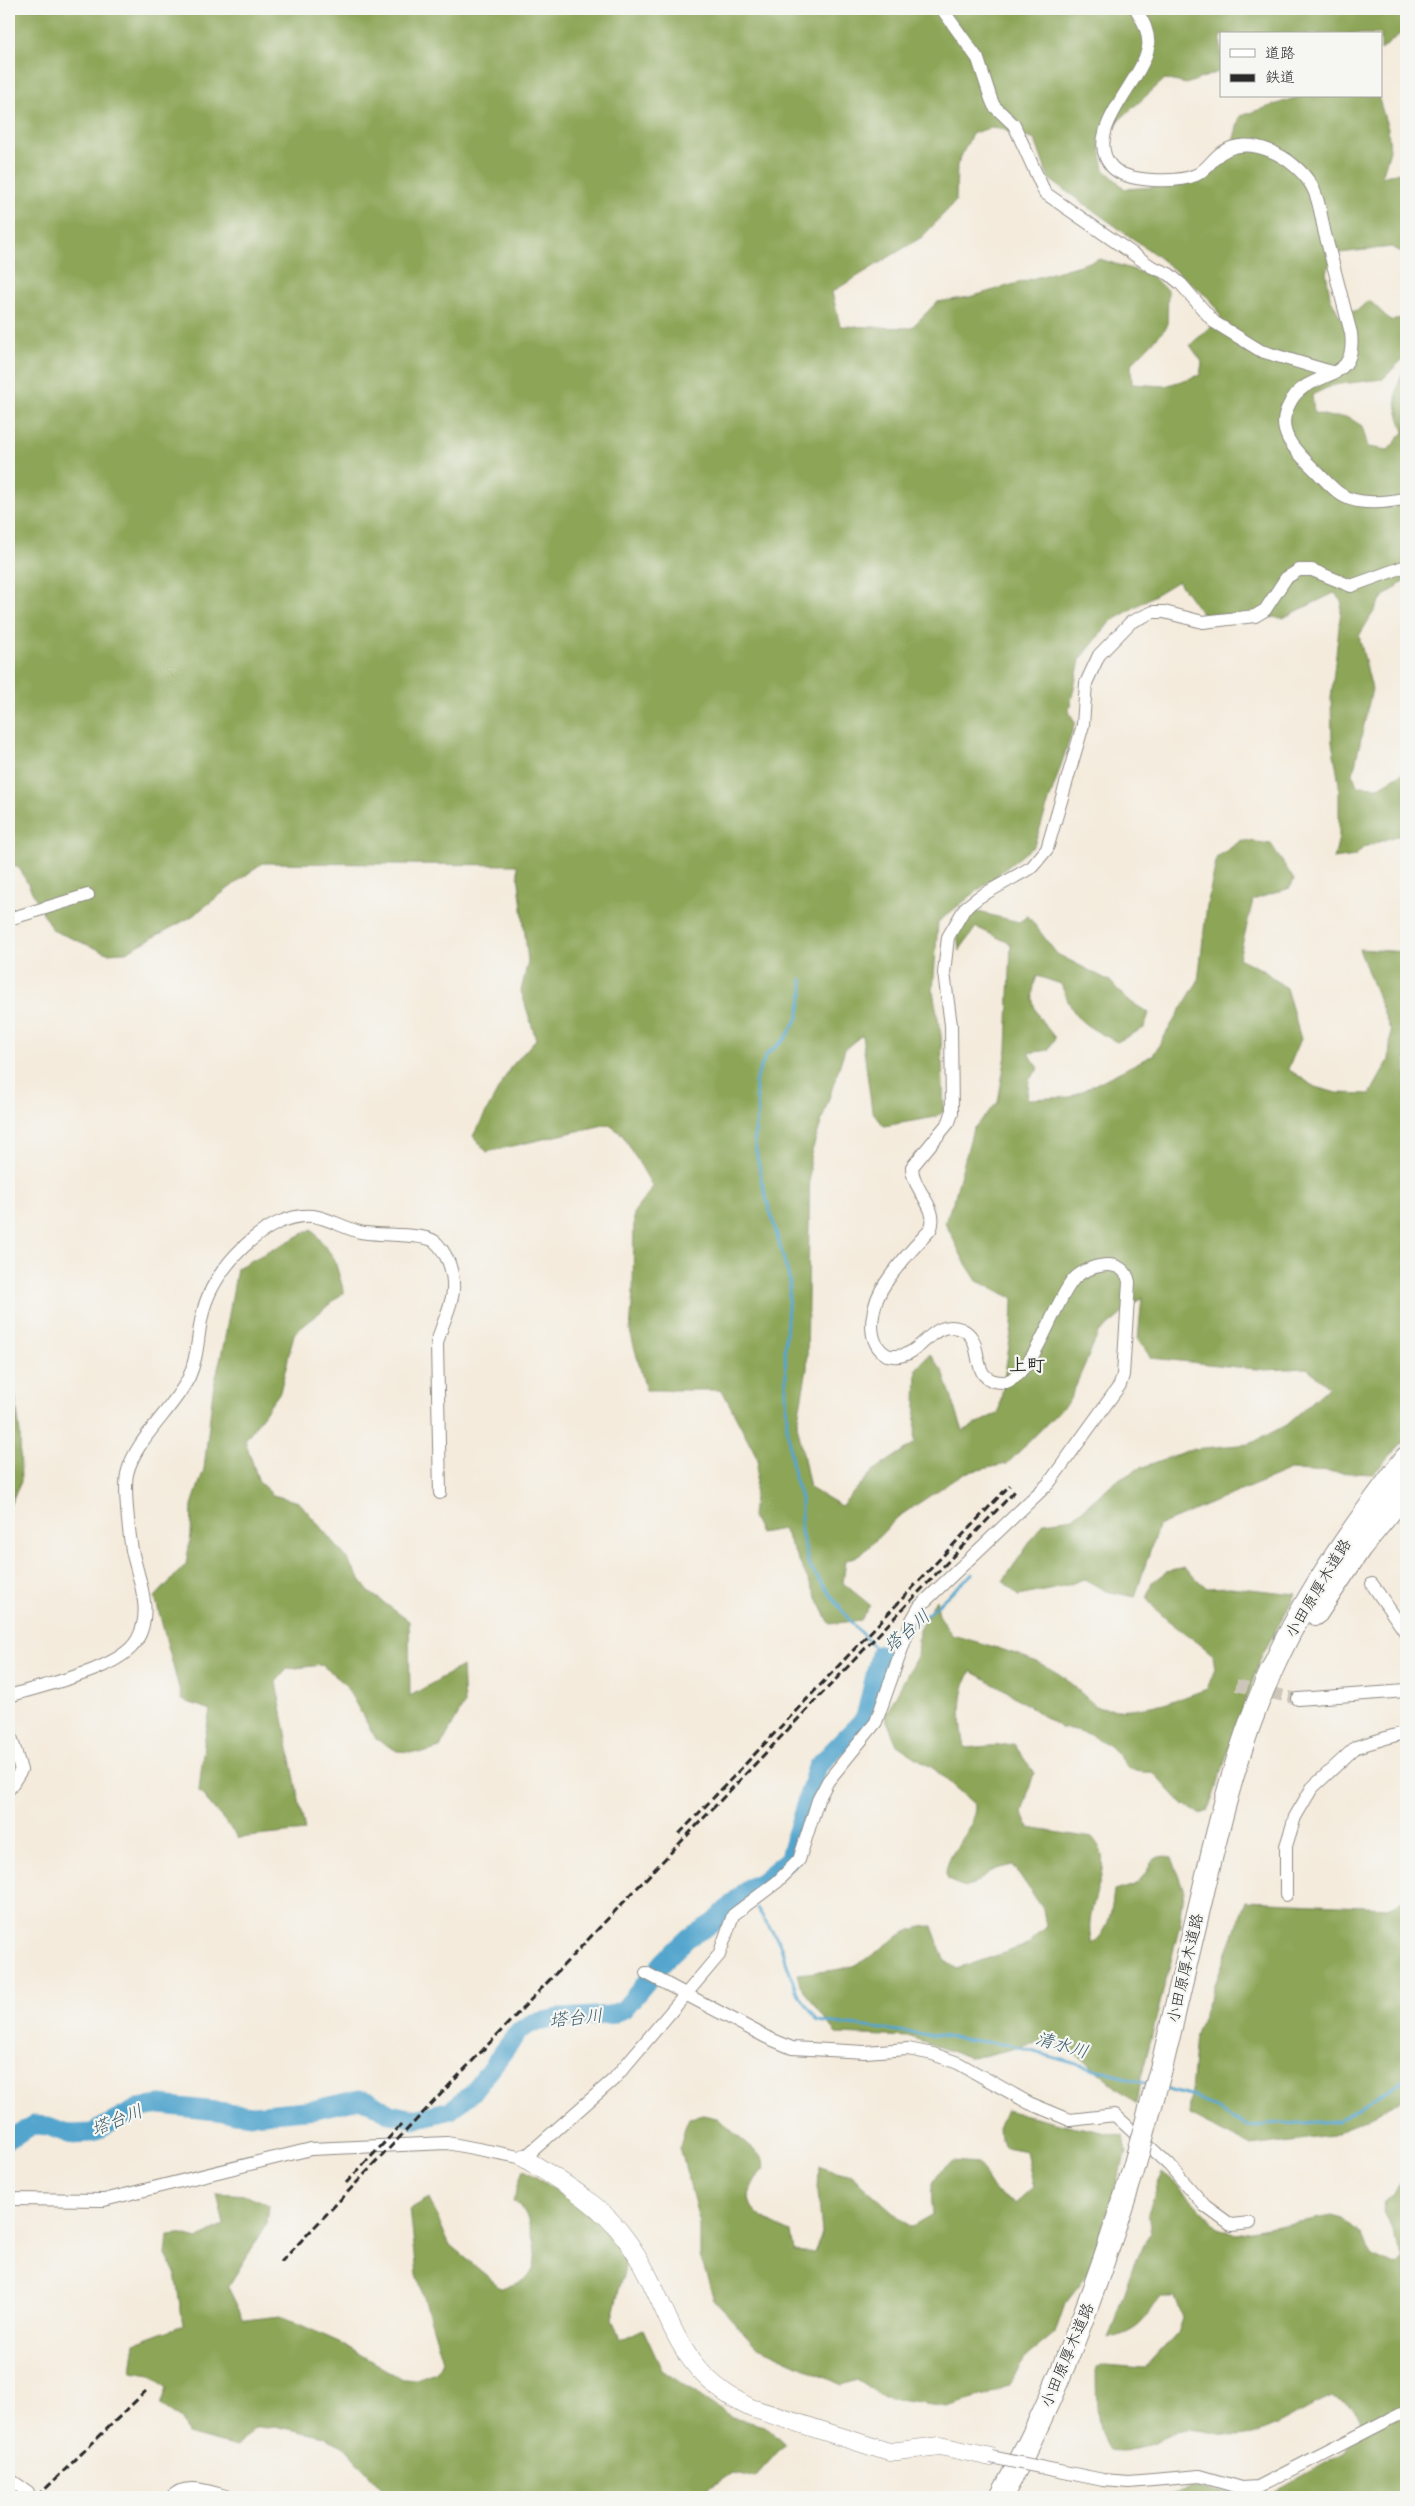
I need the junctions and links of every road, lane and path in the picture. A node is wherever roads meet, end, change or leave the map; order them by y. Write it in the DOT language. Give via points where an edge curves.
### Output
graph roads {
  1 [pos="942,9"];
  2 [pos="1136,9"];
  3 [pos="1335,373"];
  4 [pos="1406,498"];
  5 [pos="1406,566"];
  6 [pos="88,895"];
  7 [pos="9,919"];
  8 [pos="1406,1458"];
  9 [pos="1406,1492"];
  10 [pos="440,1493"];
  11 [pos="1372,1584"];
  12 [pos="1406,1632"];
  13 [pos="1406,1691"];
  14 [pos="9,1696"];
  15 [pos="1298,1699"];
  16 [pos="9,1730"];
  17 [pos="1406,1732"];
  18 [pos="9,1789"];
  19 [pos="1286,1895"];
  20 [pos="651,1976"];
  21 [pos="684,1995"];
  22 [pos="1168,2068"];
  23 [pos="524,2158"];
  24 [pos="1140,2172"];
  25 [pos="9,2199"];
  26 [pos="1250,2224"];
  27 [pos="1406,2411"];
  28 [pos="991,2457"];
  29 [pos="9,2478"];
  30 [pos="22,2497"];
  31 [pos="172,2497"];
  32 [pos="229,2497"];
  33 [pos="1001,2497"];
  34 [pos="1017,2497"];
  1 -- 3 [label="street" via="978,59 994,106 1014,125 1045,193 1152,267 1170,274 1214,322 1228,331 1261,351"];
  2 -- 3 [label="street" via="1146,28 1148,48 1103,138 1106,158 1118,173 1138,179 1196,175 1220,153 1238,146 1270,150 1298,168 1314,193 1351,333 1350,355"];
  3 -- 4 [label="street" via="1304,387 1290,402 1284,426 1289,442 1336,492 1346,498 1363,501"];
  5 -- 21 [label="street" via="1351,586 1312,570 1300,570 1286,578 1265,610 1249,617 1203,622 1153,612 1131,622 1099,655 1086,683 1084,725 1048,850 1032,867 973,902 951,928 944,973 952,1025 952,1113 949,1122 912,1167 914,1183 933,1214 933,1222 883,1287 872,1318 875,1342 887,1355 903,1356 913,1352 938,1330 949,1327 961,1329 972,1339 979,1368 984,1375 1006,1382 1020,1372 1074,1278 1096,1266 1113,1266 1123,1270 1129,1282 1122,1380 1049,1483 920,1606 912,1620 876,1722 825,1786 799,1860 777,1882 733,1915 719,1955"];
  6 -- 7 [label="street"];
  8 -- 22 [label="highway, 小田原厚木道路" via="1321,1576 1294,1624 1259,1700 1213,1848"];
  9 -- 22 [label="highway, 小田原厚木道路" via="1360,1548 1312,1622 1262,1729"];
  10 -- 14 [label="street" via="437,1344 440,1329 453,1302 454,1288 450,1265 442,1249 434,1241 424,1238 371,1234 344,1228 315,1216 274,1223 222,1271 203,1312 199,1348 189,1376 131,1463 126,1484 132,1548 145,1602 138,1640 111,1664"];
  11 -- 12 [label="street"];
  13 -- 15 [label="street"];
  16 -- 18 [label="street" via="21,1770"];
  17 -- 19 [label="street" via="1356,1747 1312,1788 1295,1817 1286,1846"];
  20 -- 21 [label="street"];
  21 -- 23 [label="street" via="614,2079"];
  21 -- 26 [label="street" via="792,2048 865,2052 908,2049 933,2054 958,2063 1029,2103 1070,2120 1115,2115 1169,2165 1205,2206 1231,2225"];
  22 -- 24 [label="highway, 小田原厚木道路, bridge"];
  23 -- 25 [label="street" via="447,2143 320,2148 290,2152 104,2200"];
  23 -- 28 [label="street" via="574,2191 615,2226 648,2271 665,2316 683,2349 709,2381 733,2399 750,2408 889,2452 940,2446"];
  24 -- 33 [label="highway, 小田原厚木道路" via="1056,2385"];
  24 -- 34 [label="highway, 小田原厚木道路" via="1104,2307 1068,2394"];
  27 -- 28 [label="street, bridge" via="1258,2487 1242,2488 1200,2476 1129,2482 1103,2480"];
  29 -- 30 [label="street" via="28,2492"];
  31 -- 32 [label="street" via="187,2490 202,2490"];
}
